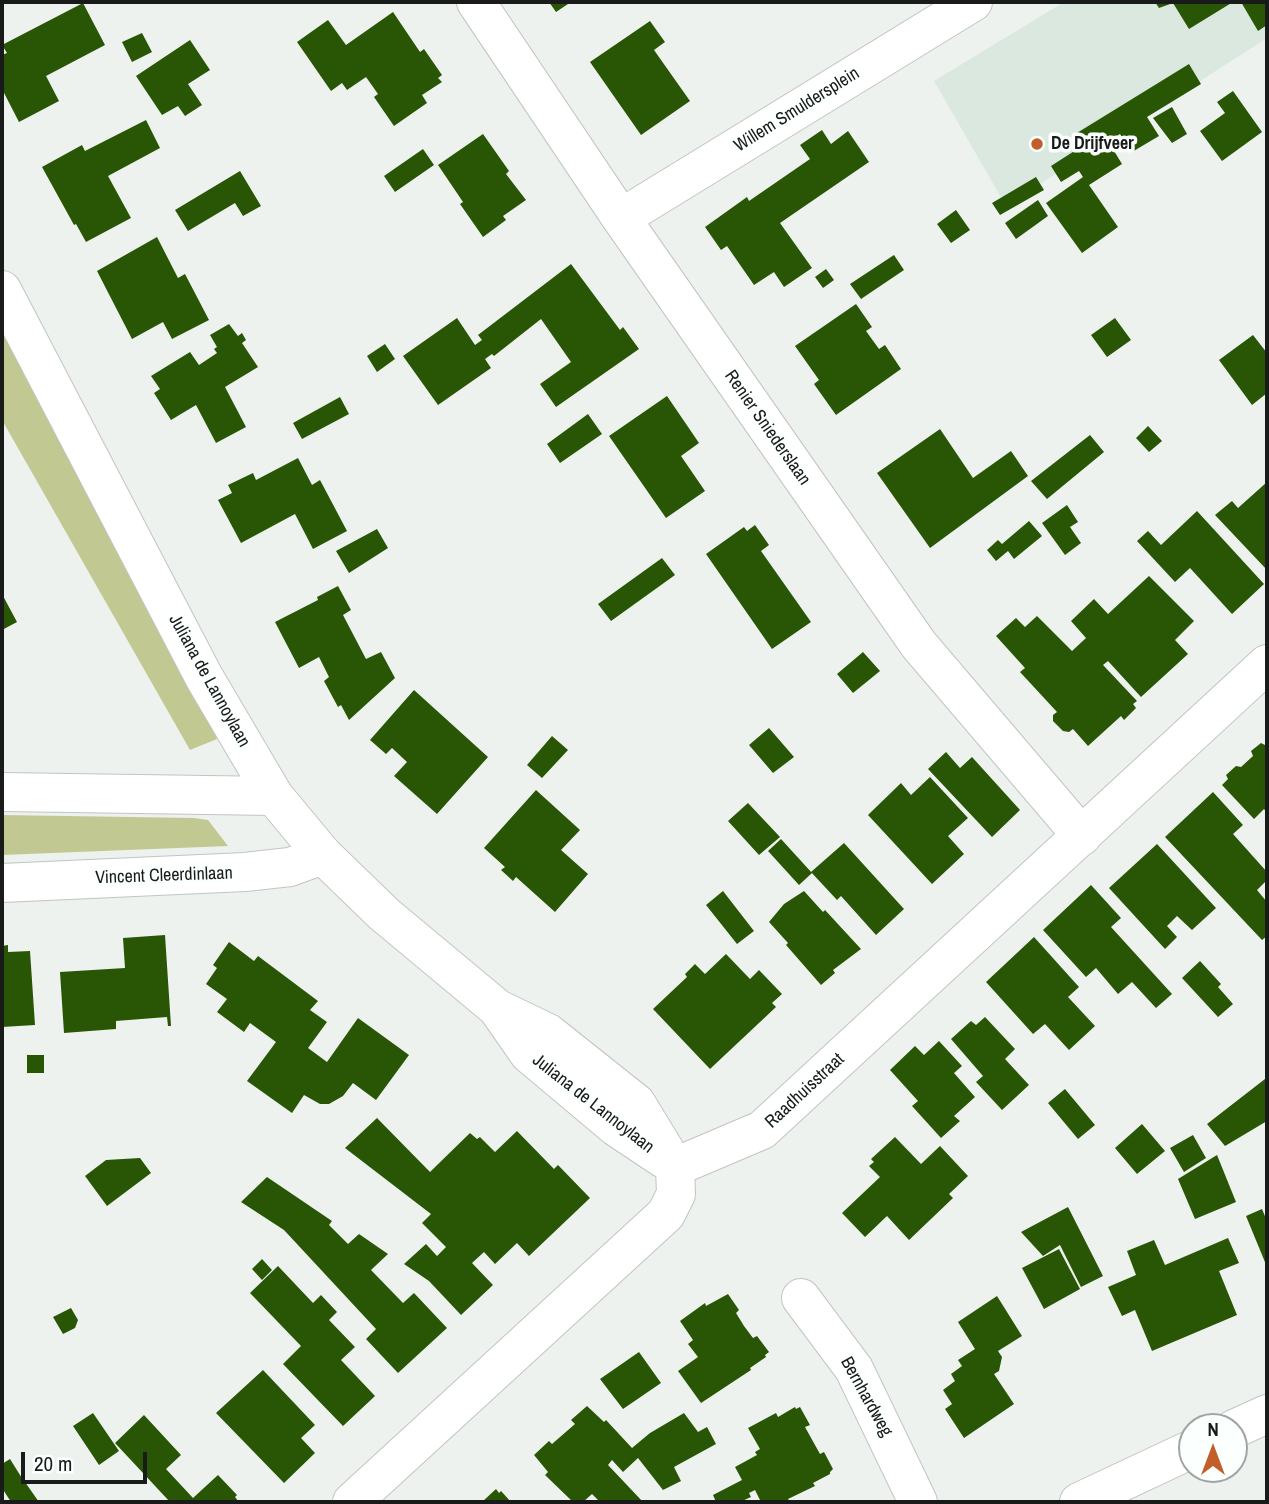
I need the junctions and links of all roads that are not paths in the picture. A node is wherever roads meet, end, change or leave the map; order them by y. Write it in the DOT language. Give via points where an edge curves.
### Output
graph roads {
  1 [pos="476,2"];
  2 [pos="973,2"];
  3 [pos="621,218"];
  4 [pos="2,290"];
  5 [pos="1267,664"];
  6 [pos="2,792"];
  7 [pos="274,796"];
  8 [pos="1082,836"];
  9 [pos="323,855"];
  10 [pos="2,883"];
  11 [pos="675,1167"];
  12 [pos="802,1298"];
  13 [pos="1267,1414"];
  14 [pos="1248,1423"];
  15 [pos="1178,1456"];
  16 [pos="352,1502"];
  17 [pos="918,1502"];
  18 [pos="1079,1502"];
  1 -- 3 [label="street, Renier Sniederslaan"];
  2 -- 3 [label="street, Willem Smuldersplein"];
  3 -- 8 [label="street, Renier Sniederslaan" via="919,645"];
  4 -- 7 [label="street, Juliana de Lannoylaan" via="204,677"];
  5 -- 8 [label="street, Raadhuisstraat"];
  6 -- 7 [label="street"];
  7 -- 9 [label="street, Juliana de Lannoylaan"];
  8 -- 11 [label="street, Raadhuisstraat" via="762,1130"];
  9 -- 10 [label="street, Vincent Cleerdinlaan" via="290,867 245,872"];
  9 -- 11 [label="street, Juliana de Lannoylaan" via="384,914 498,1009 529,1054 616,1127"];
  11 -- 16 [label="street" via="676,1194 666,1214"];
  12 -- 17 [label="street, Bernhardweg" via="854,1369"];
  13 -- 14 [label="street"];
  15 -- 18 [label="street"];
}
